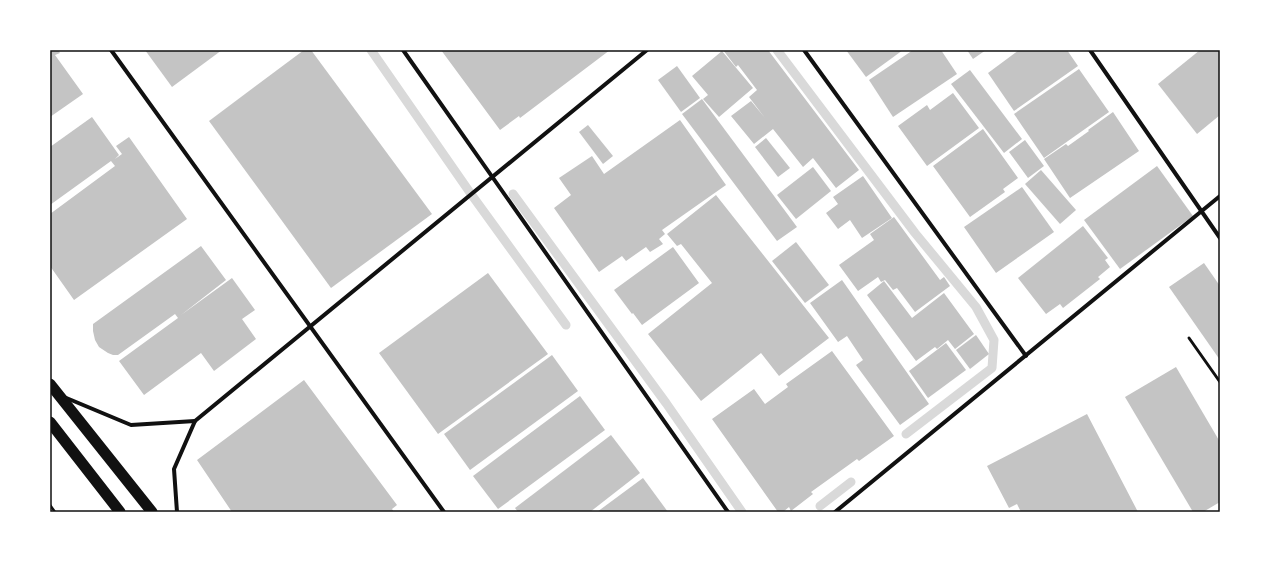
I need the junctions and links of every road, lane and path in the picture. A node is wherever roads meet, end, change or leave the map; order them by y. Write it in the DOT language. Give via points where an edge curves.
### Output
graph roads {
  1 [pos="111,50"];
  2 [pos="403,50"];
  3 [pos="647,50"];
  4 [pos="804,50"];
  5 [pos="1090,50"];
  6 [pos="492,177"];
  7 [pos="1220,196"];
  8 [pos="1201,212"];
  9 [pos="1220,238"];
  10 [pos="310,326"];
  11 [pos="1189,338"];
  12 [pos="1026,356"];
  13 [pos="1220,382"];
  14 [pos="50,384"];
  15 [pos="59,395"];
  16 [pos="195,421"];
  17 [pos="50,422"];
  18 [pos="50,505"];
  19 [pos="55,512"];
  20 [pos="120,512"];
  21 [pos="152,512"];
  22 [pos="177,512"];
  23 [pos="444,512"];
  24 [pos="728,512"];
  25 [pos="835,512"];
  1 -- 10 [label="street"];
  2 -- 6 [label="street"];
  3 -- 6 [label="street"];
  4 -- 12 [label="street"];
  5 -- 8 [label="street"];
  6 -- 10 [label="street"];
  6 -- 24 [label="street"];
  7 -- 8 [label="street"];
  8 -- 9 [label="street"];
  8 -- 12 [label="street"];
  10 -- 16 [label="street"];
  10 -- 23 [label="street"];
  11 -- 13 [label="lane"];
  12 -- 25 [label="street"];
  14 -- 15 [label="highway"];
  15 -- 16 [label="street" via="132,425"];
  15 -- 21 [label="highway"];
  16 -- 22 [label="street" via="174,469"];
  17 -- 20 [label="highway"];
  18 -- 19 [label="path"];
}
